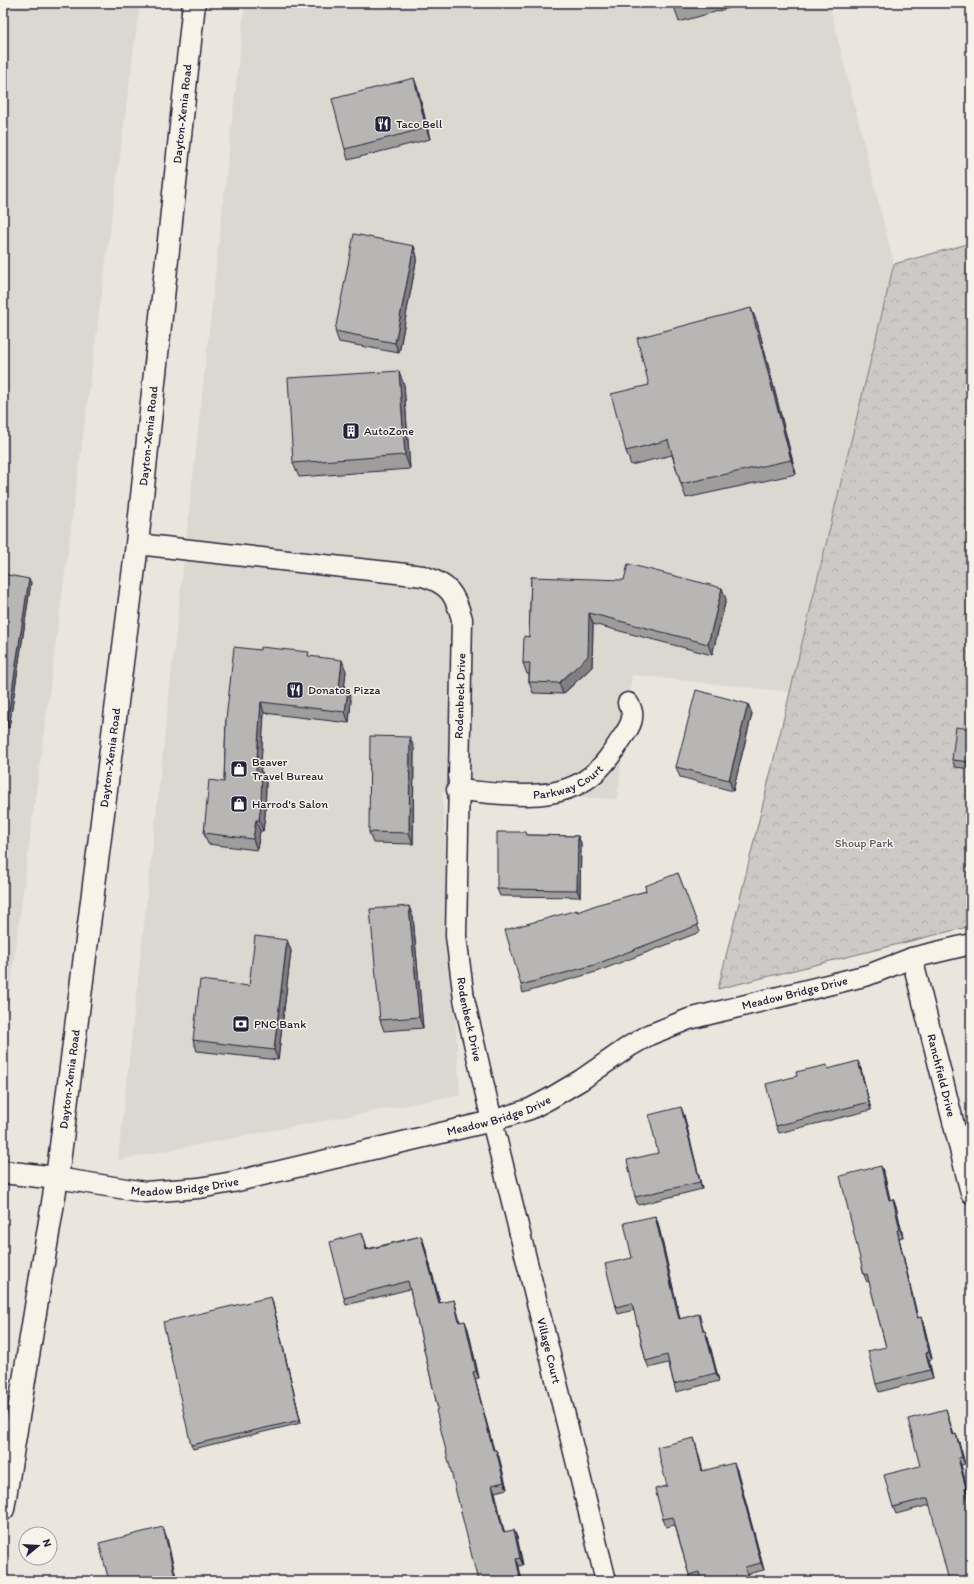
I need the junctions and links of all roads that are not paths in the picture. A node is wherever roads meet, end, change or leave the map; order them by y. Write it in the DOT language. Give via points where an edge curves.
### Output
graph roads {
  1 [pos="194,3"];
  2 [pos="137,544"];
  3 [pos="628,703"];
  4 [pos="458,790"];
  5 [pos="971,944"];
  6 [pos="912,958"];
  7 [pos="492,1121"];
  8 [pos="3,1172"];
  9 [pos="57,1178"];
  10 [pos="971,1193"];
  11 [pos="3,1509"];
  12 [pos="606,1581"];
  1 -- 2 [label="main road, Dayton-Xenia Road"];
  2 -- 4 [label="street, Rodenbeck Drive" via="423,576 445,586 457,600 462,619"];
  2 -- 9 [label="main road, Dayton-Xenia Road"];
  3 -- 4 [label="street, Parkway Court" via="634,716 631,726 609,758 591,776 577,785 559,792 539,795"];
  4 -- 7 [label="street, Rodenbeck Drive" via="456,936 464,999"];
  5 -- 6 [label="street, Meadow Bridge Drive"];
  6 -- 7 [label="street, Meadow Bridge Drive" via="868,975 689,1019 649,1035 584,1078 530,1109"];
  6 -- 10 [label="street, Ranchfield Drive"];
  7 -- 9 [label="street, Meadow Bridge Drive" via="199,1188 146,1192"];
  7 -- 12 [label="street, Village Court"];
  8 -- 9 [label="main road, Meadow Bridge Drive"];
  9 -- 11 [label="main road, Dayton-Xenia Road"];
}
